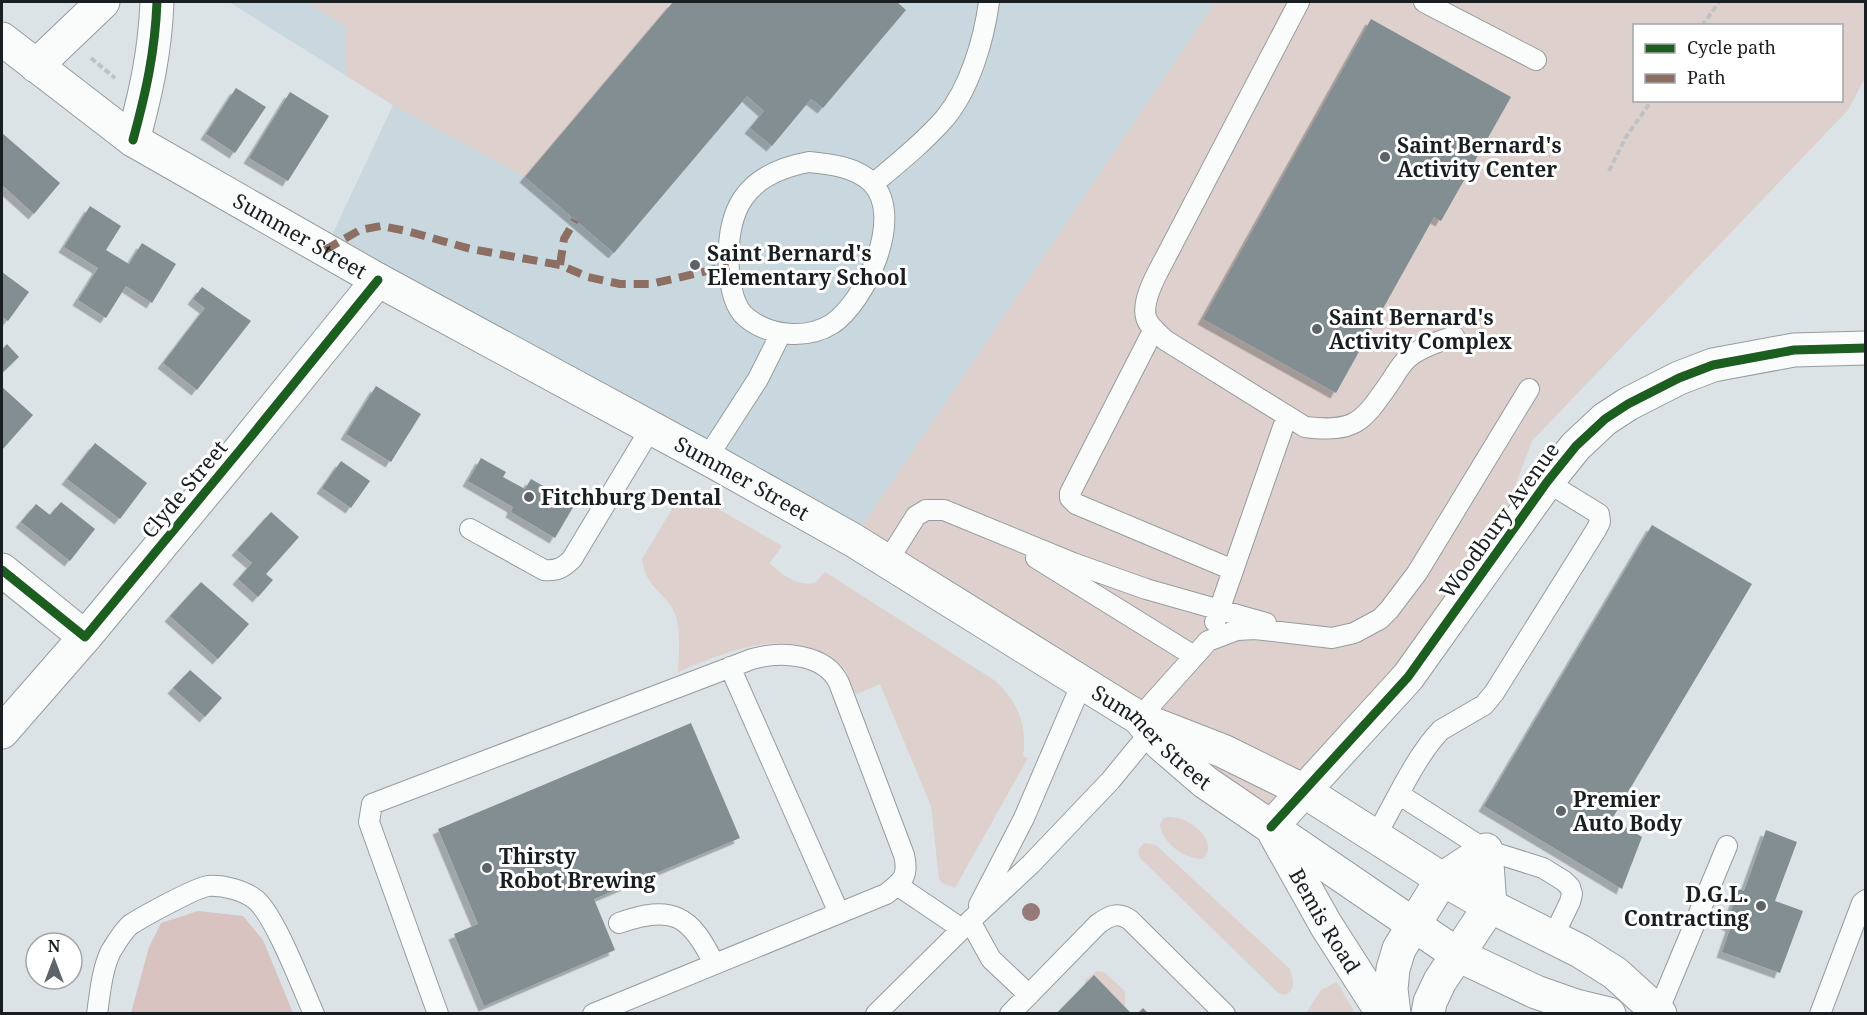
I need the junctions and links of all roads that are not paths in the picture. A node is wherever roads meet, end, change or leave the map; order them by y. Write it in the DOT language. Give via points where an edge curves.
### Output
graph roads {
  1 [pos="104,2"];
  2 [pos="157,2"];
  3 [pos="989,2"];
  4 [pos="1299,2"];
  5 [pos="1424,2"];
  6 [pos="2,39"];
  7 [pos="1536,60"];
  8 [pos="36,66"];
  9 [pos="133,140"];
  10 [pos="873,184"];
  11 [pos="378,280"];
  12 [pos="1154,329"];
  13 [pos="781,333"];
  14 [pos="1454,336"];
  15 [pos="1866,348"];
  16 [pos="1530,389"];
  17 [pos="1287,416"];
  18 [pos="651,428"];
  19 [pos="707,458"];
  20 [pos="1547,482"];
  21 [pos="987,528"];
  22 [pos="470,529"];
  23 [pos="887,562"];
  24 [pos="2,570"];
  25 [pos="1233,570"];
  26 [pos="1219,610"];
  27 [pos="85,637"];
  28 [pos="1318,637"];
  29 [pos="1208,641"];
  30 [pos="1194,656"];
  31 [pos="730,667"];
  32 [pos="1082,683"];
  33 [pos="1148,725"];
  34 [pos="2,732"];
  35 [pos="1304,791"];
  36 [pos="1400,795"];
  37 [pos="1271,827"];
  38 [pos="1376,837"];
  39 [pos="1727,846"];
  40 [pos="1486,850"];
  41 [pos="1442,879"];
  42 [pos="897,885"];
  43 [pos="1866,900"];
  44 [pos="1490,906"];
  45 [pos="839,913"];
  46 [pos="619,923"];
  47 [pos="1414,924"];
  48 [pos="966,925"];
  49 [pos="1553,937"];
  50 [pos="1458,956"];
  51 [pos="714,964"];
  52 [pos="1029,995"];
  53 [pos="1629,1001"];
  54 [pos="1658,1013"];
  55 [pos="97,1014"];
  56 [pos="314,1014"];
  57 [pos="438,1014"];
  58 [pos="593,1014"];
  59 [pos="876,1014"];
  60 [pos="1010,1014"];
  61 [pos="1225,1014"];
  62 [pos="1383,1014"];
  63 [pos="1394,1014"];
  64 [pos="1428,1014"];
  65 [pos="1609,1014"];
  66 [pos="1820,1014"];
  1 -- 8 [label="main road"];
  2 -- 9 [label="main road" via="156,39"];
  3 -- 10 [label="lane" via="985,32 969,76 946,116"];
  4 -- 12 [label="lane" via="1152,283 1146,317"];
  5 -- 7 [label="lane"];
  6 -- 8 [label="main road, Summer Street"];
  8 -- 9 [label="main road, Summer Street"];
  9 -- 11 [label="main road, Summer Street"];
  10 -- 13 [label="lane" via="885,216 884,237 855,300 832,324 819,330"];
  10 -- 13 [label="lane" via="857,173 809,162 771,172 741,202 729,236 733,296 742,314 757,326"];
  11 -- 18 [label="main road, Summer Street"];
  11 -- 27 [label="main road, Clyde Street"];
  12 -- 17 [label="lane" via="1165,340"];
  12 -- 25 [label="lane" via="1070,498 1076,504"];
  13 -- 19 [label="lane" via="758,379"];
  14 -- 17 [label="lane" via="1410,356 1370,412 1356,423 1341,429 1305,428"];
  15 -- 20 [label="main road, Woodbury Avenue" via="1783,352 1713,365 1679,378 1605,419 1576,446"];
  16 -- 28 [label="lane" via="1417,573 1389,610 1354,633"];
  17 -- 25 [label="lane"];
  18 -- 19 [label="main road, Summer Street"];
  18 -- 22 [label="lane" via="563,568 544,570"];
  19 -- 23 [label="main road, Summer Street"];
  20 -- 35 [label="main road, Woodbury Avenue" via="1408,677"];
  20 -- 36 [label="lane" via="1599,514 1600,522 1494,693 1484,705 1436,735"];
  21 -- 23 [label="lane" via="944,510 926,510 916,516"];
  21 -- 26 [label="lane" via="1146,590"];
  21 -- 30 [label="lane"];
  23 -- 32 [label="main road, Summer Street"];
  24 -- 27 [label="main road"];
  25 -- 26 [label="lane"];
  26 -- 28 [label="lane"];
  26 -- 29 [label="lane"];
  27 -- 34 [label="main road, Clyde Street"];
  28 -- 29 [label="lane" via="1236,630"];
  29 -- 30 [label="lane"];
  30 -- 33 [label="lane"];
  31 -- 42 [label="lane" via="770,654 790,655 824,666 835,675 904,855 906,875"];
  31 -- 45 [label="lane"];
  31 -- 57 [label="lane" via="372,804 369,822"];
  32 -- 33 [label="main road, Summer Street"];
  32 -- 48 [label="lane" via="1024,818"];
  33 -- 35 [label="main road" via="1223,751"];
  33 -- 37 [label="main road, Summer Street" via="1161,744 1205,782"];
  33 -- 48 [label="lane" via="1111,780"];
  35 -- 37 [label="main road, Woodbury Avenue"];
  35 -- 38 [label="main road"];
  36 -- 38 [label="lane"];
  36 -- 40 [label="lane"];
  37 -- 47 [label="main road, Summer Street"];
  37 -- 62 [label="main road, Bemis Road" via="1326,925"];
  38 -- 41 [label="main road"];
  39 -- 54 [label="lane"];
  40 -- 41 [label="main road"];
  40 -- 44 [label="main road"];
  40 -- 49 [label="lane" via="1543,868 1570,887 1570,902"];
  41 -- 44 [label="main road"];
  41 -- 47 [label="main road"];
  42 -- 45 [label="lane" via="886,894"];
  42 -- 48 [label="lane"];
  43 -- 66 [label="lane"];
  44 -- 49 [label="main road"];
  44 -- 50 [label="main road"];
  45 -- 51 [label="lane"];
  46 -- 51 [label="lane" via="650,914 680,920 693,928"];
  47 -- 50 [label="main road, Summer Street"];
  47 -- 63 [label="main road" via="1399,949 1393,969"];
  48 -- 52 [label="lane" via="991,959"];
  48 -- 59 [label="lane"];
  49 -- 53 [label="main road" via="1615,973"];
  50 -- 64 [label="main road" via="1440,981"];
  50 -- 65 [label="main road, Summer Street" via="1536,993"];
  51 -- 58 [label="lane"];
  52 -- 60 [label="lane"];
  52 -- 61 [label="lane" via="1098,924 1116,915 1130,920"];
  53 -- 54 [label="main road"];
  55 -- 56 [label="lane" via="110,953 130,926 191,891 221,886 256,900 270,918"];
}
